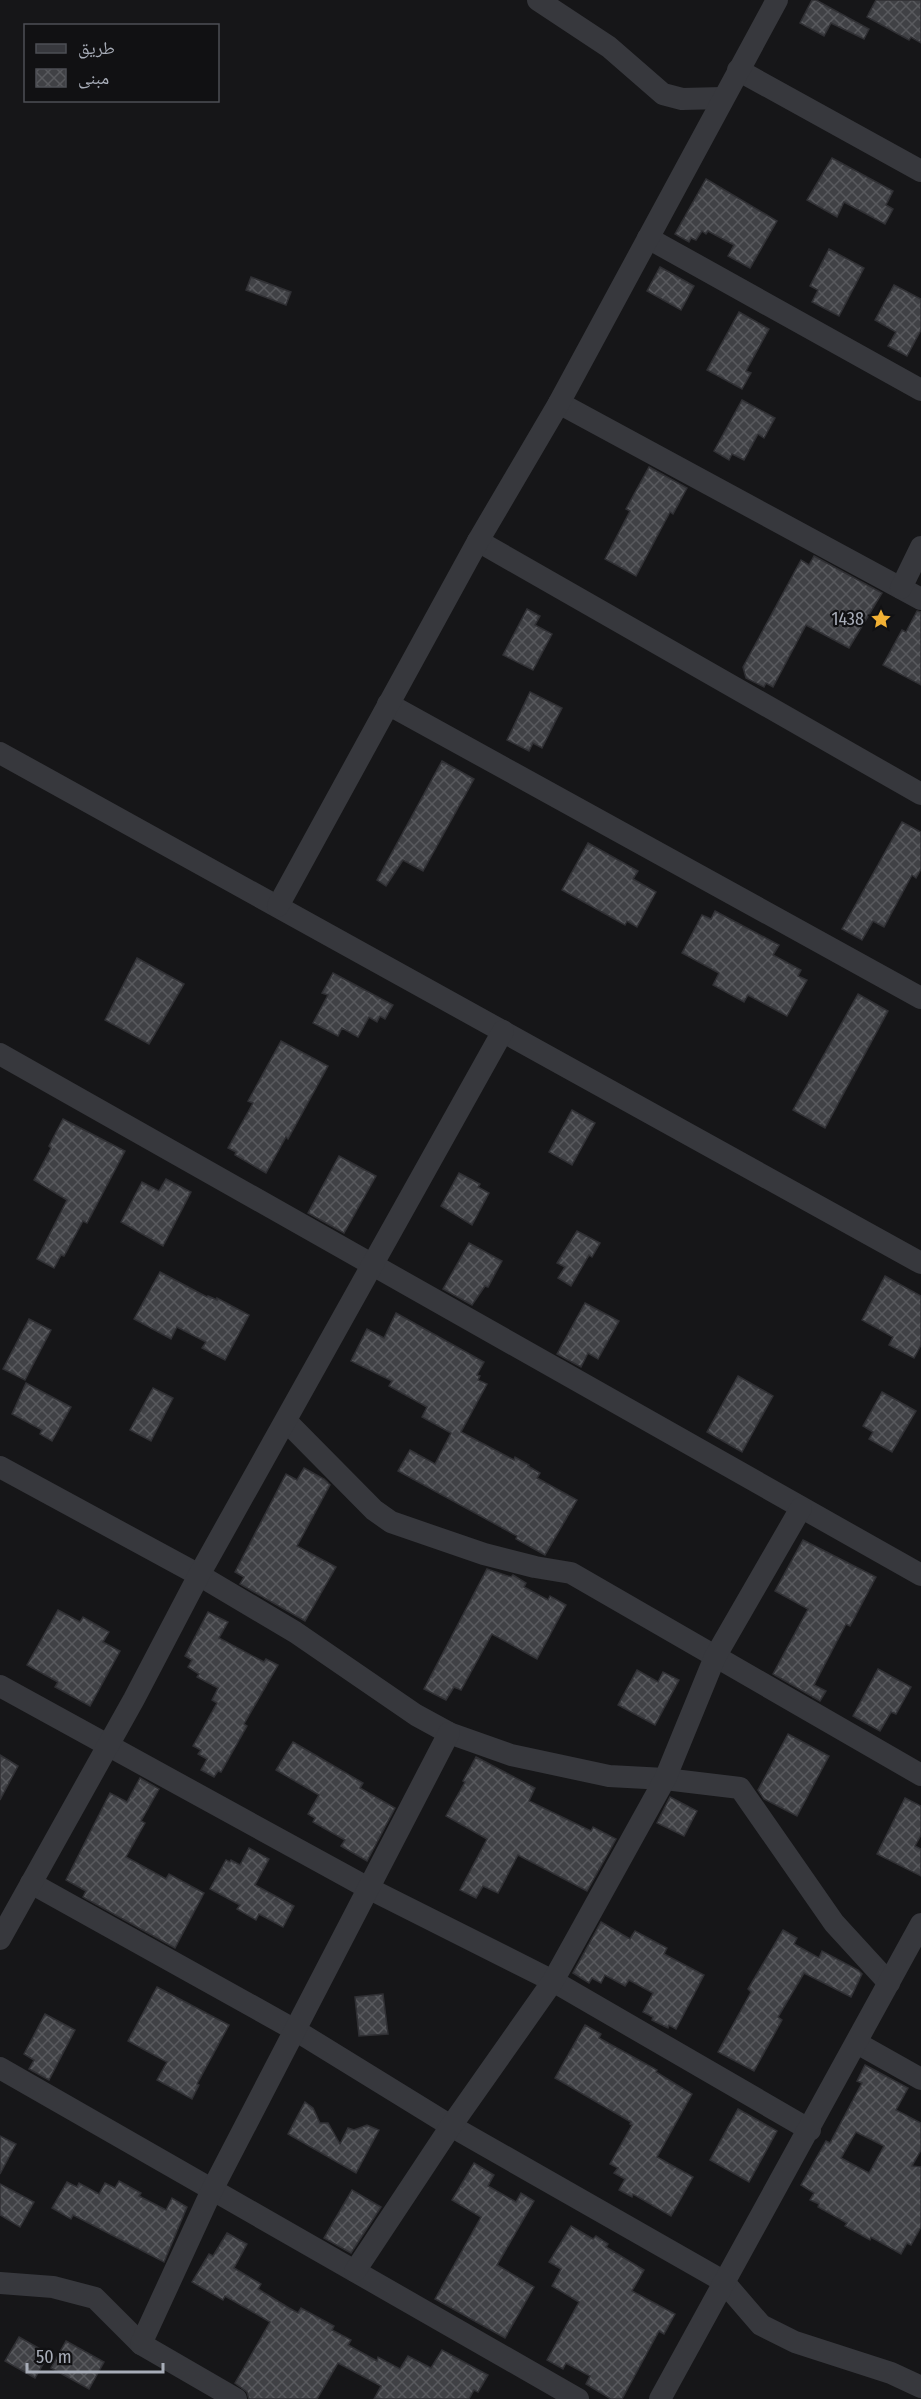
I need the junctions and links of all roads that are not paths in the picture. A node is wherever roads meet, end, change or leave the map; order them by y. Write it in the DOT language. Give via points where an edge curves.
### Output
graph roads {
  1 [pos="538,0"];
  2 [pos="777,0"];
  3 [pos="738,70"];
  4 [pos="723,98"];
  5 [pos="921,171"];
  6 [pos="648,238"];
  7 [pos="921,390"];
  8 [pos="559,403"];
  9 [pos="478,541"];
  10 [pos="921,547"];
  11 [pos="901,588"];
  12 [pos="921,599"];
  13 [pos="388,704"];
  14 [pos="0,753"];
  15 [pos="921,794"];
  16 [pos="278,906"];
  17 [pos="921,998"];
  18 [pos="503,1031"];
  19 [pos="0,1054"];
  20 [pos="921,1263"];
  21 [pos="373,1265"];
  22 [pos="286,1421"];
  23 [pos="0,1467"];
  24 [pos="801,1508"];
  25 [pos="199,1575"];
  26 [pos="921,1575"];
  27 [pos="715,1657"];
  28 [pos="0,1686"];
  29 [pos="449,1733"];
  30 [pos="108,1745"];
  31 [pos="921,1775"];
  32 [pos="665,1779"];
  33 [pos="31,1883"];
  34 [pos="368,1887"];
  35 [pos="921,1924"];
  36 [pos="0,1939"];
  37 [pos="553,1981"];
  38 [pos="889,1983"];
  39 [pos="295,2030"];
  40 [pos="857,2043"];
  41 [pos="0,2068"];
  42 [pos="921,2079"];
  43 [pos="451,2126"];
  44 [pos="810,2130"];
  45 [pos="212,2190"];
  46 [pos="355,2271"];
  47 [pos="723,2282"];
  48 [pos="0,2283"];
  49 [pos="141,2344"];
  50 [pos="921,2386"];
  51 [pos="236,2399"];
  52 [pos="578,2399"];
  53 [pos="660,2399"];
  1 -- 4 [label="street" via="609,47 663,94 682,99"];
  2 -- 3 [label="street"];
  3 -- 4 [label="street"];
  3 -- 5 [label="street"];
  4 -- 6 [label="street"];
  6 -- 7 [label="street"];
  6 -- 8 [label="street"];
  8 -- 9 [label="street"];
  8 -- 11 [label="street"];
  9 -- 13 [label="street"];
  9 -- 15 [label="street"];
  10 -- 11 [label="street"];
  11 -- 12 [label="street"];
  13 -- 16 [label="street"];
  13 -- 17 [label="street"];
  14 -- 16 [label="street"];
  16 -- 18 [label="street"];
  18 -- 20 [label="street"];
  18 -- 21 [label="street"];
  19 -- 21 [label="street"];
  21 -- 22 [label="street"];
  21 -- 24 [label="street"];
  22 -- 25 [label="street"];
  22 -- 27 [label="street" via="374,1510 391,1522 484,1554 571,1573"];
  23 -- 25 [label="street"];
  24 -- 26 [label="street"];
  24 -- 27 [label="street"];
  25 -- 29 [label="street" via="295,1632"];
  25 -- 30 [label="street"];
  27 -- 31 [label="street"];
  27 -- 32 [label="street"];
  28 -- 30 [label="street"];
  29 -- 32 [label="street" via="540,1762 609,1776"];
  29 -- 34 [label="street"];
  30 -- 33 [label="street"];
  30 -- 34 [label="street"];
  32 -- 37 [label="street"];
  32 -- 38 [label="street" via="740,1788 834,1923"];
  33 -- 36 [label="street"];
  33 -- 39 [label="street"];
  34 -- 37 [label="street"];
  34 -- 39 [label="street"];
  35 -- 38 [label="street"];
  37 -- 43 [label="street"];
  37 -- 44 [label="street"];
  38 -- 40 [label="street"];
  39 -- 43 [label="street"];
  39 -- 45 [label="street"];
  40 -- 42 [label="street"];
  40 -- 44 [label="street"];
  41 -- 45 [label="street"];
  43 -- 46 [label="street"];
  43 -- 47 [label="street"];
  44 -- 47 [label="street"];
  45 -- 46 [label="street"];
  45 -- 49 [label="street"];
  46 -- 52 [label="street"];
  47 -- 50 [label="street" via="761,2325 775,2333"];
  47 -- 53 [label="street"];
  48 -- 49 [label="street" via="53,2287 95,2298"];
  49 -- 51 [label="street"];
}
